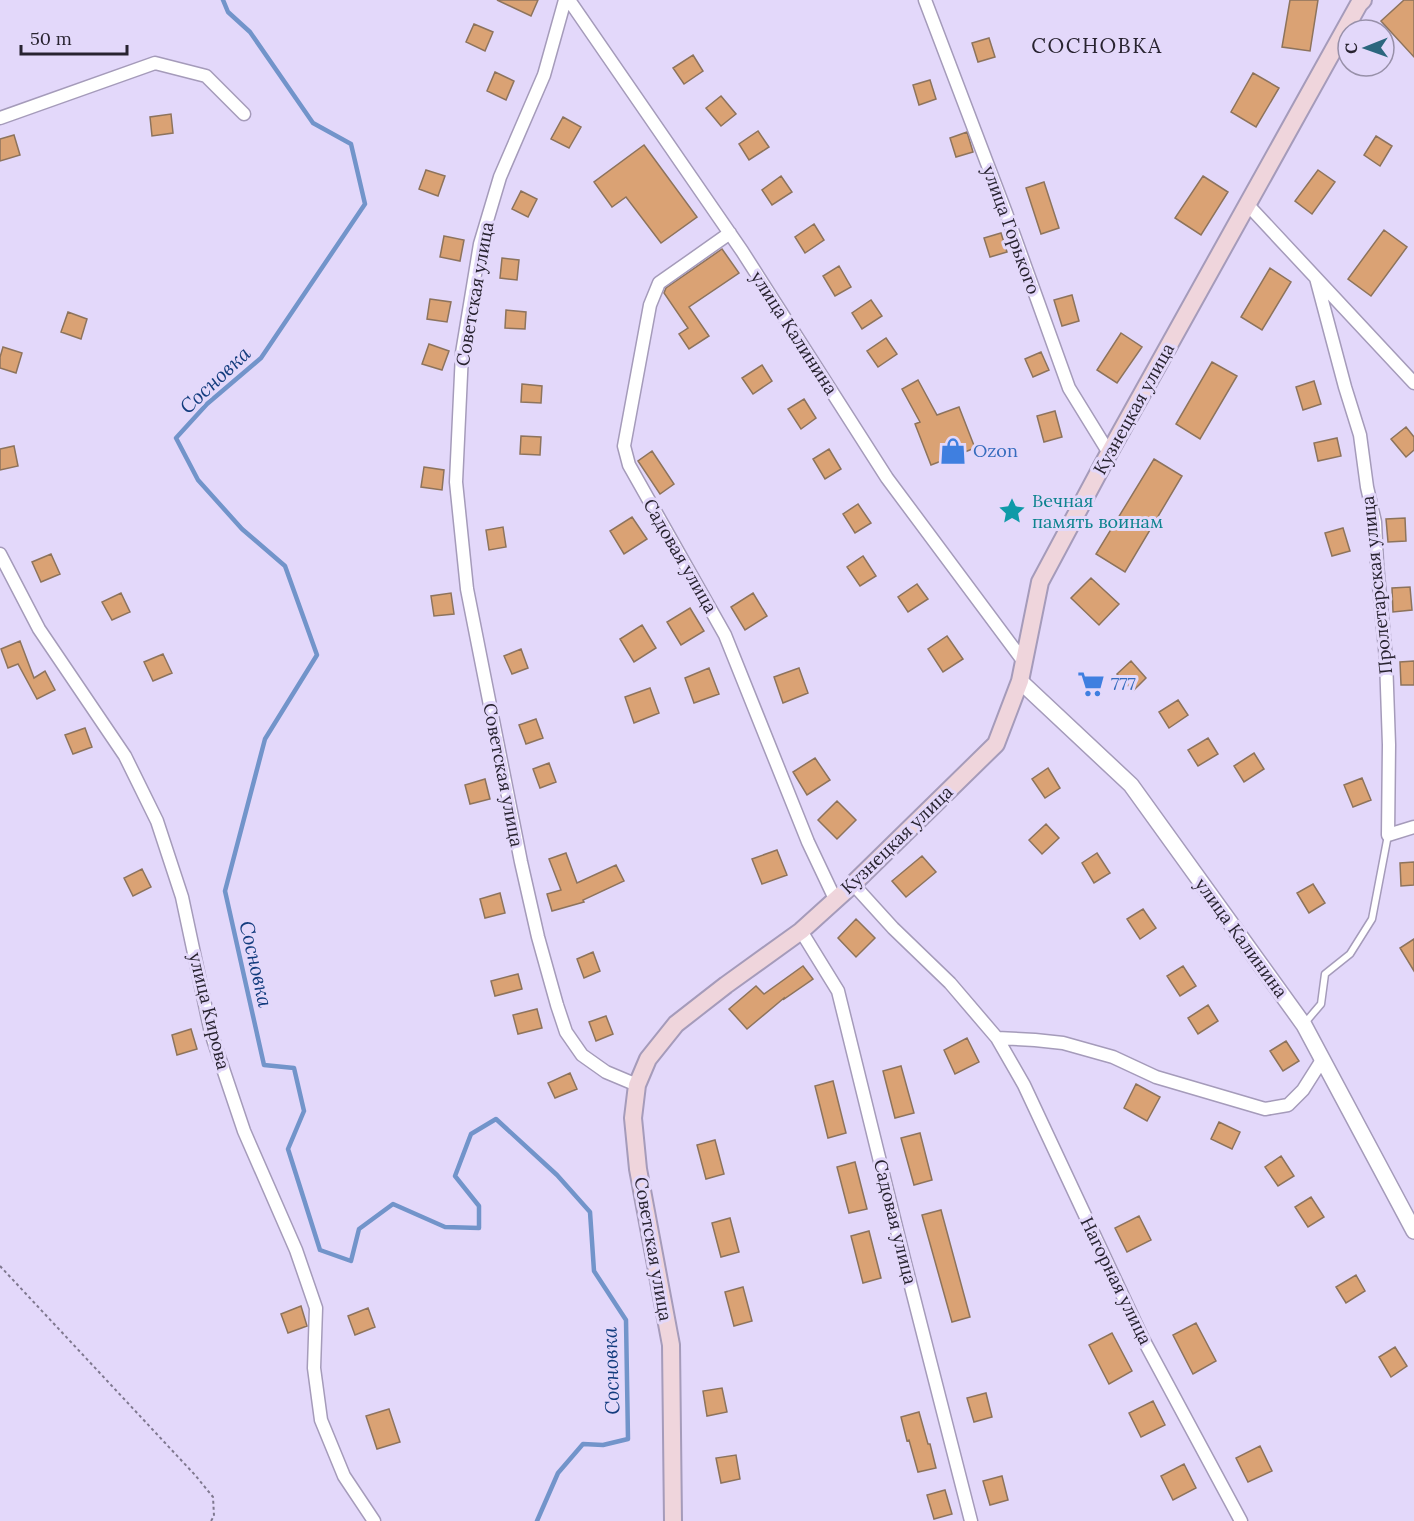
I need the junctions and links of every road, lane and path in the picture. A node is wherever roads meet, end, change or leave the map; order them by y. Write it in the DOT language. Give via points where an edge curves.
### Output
graph roads {
  1 [pos="567,0"];
  2 [pos="925,0"];
  3 [pos="1360,1"];
  4 [pos="244,114"];
  5 [pos="0,118"];
  6 [pos="1247,204"];
  7 [pos="730,233"];
  8 [pos="1316,278"];
  9 [pos="1414,383"];
  10 [pos="1109,453"];
  11 [pos="0,554"];
  12 [pos="1024,662"];
  13 [pos="1020,681"];
  14 [pos="1414,827"];
  15 [pos="1388,835"];
  16 [pos="853,884"];
  17 [pos="836,899"];
  18 [pos="801,931"];
  19 [pos="1304,1025"];
  20 [pos="997,1038"];
  21 [pos="1322,1060"];
  22 [pos="637,1085"];
  23 [pos="1414,1231"];
  24 [pos="0,1266"];
  25 [pos="211,1521"];
  26 [pos="374,1521"];
  27 [pos="673,1521"];
  28 [pos="971,1521"];
  29 [pos="1241,1521"];
  1 -- 7 [label="street, улица Калинина"];
  1 -- 22 [label="street, Советская улица" via="544,75 500,177 480,244 462,353 456,482 467,589 520,861 557,1005 566,1032 582,1055 606,1072"];
  2 -- 10 [label="street, улица Горького" via="1069,388"];
  3 -- 6 [label="main road, Кузнецкая улица"];
  4 -- 5 [label="street" via="206,76 155,63"];
  6 -- 8 [label="street, Пролетарская улица"];
  6 -- 10 [label="main road, Кузнецкая улица"];
  7 -- 12 [label="street, улица Калинина" via="887,478"];
  7 -- 17 [label="street, Садовая улица" via="659,283 650,305 624,446 628,465 725,635 807,842"];
  8 -- 9 [label="street, Пролетарская улица"];
  8 -- 15 [label="street, Пролетарская улица" via="1360,435 1375,522 1386,659"];
  10 -- 12 [label="main road, Кузнецкая улица" via="1040,582"];
  11 -- 26 [label="street, улица Кирова" via="39,628 124,756 157,822 182,897 211,1033 244,1131 296,1250 316,1308 314,1368 321,1420 344,1476"];
  12 -- 13 [label="main road, Кузнецкая улица"];
  13 -- 16 [label="main road, Кузнецкая улица" via="996,744"];
  13 -- 19 [label="street, улица Калинина" via="1131,785"];
  14 -- 15 [label="street"];
  15 -- 19 [label="lane" via="1372,919 1350,954 1325,974 1321,1004"];
  16 -- 17 [label="main road, Кузнецкая улица"];
  16 -- 20 [label="street, Нагорная улица" via="950,983"];
  17 -- 18 [label="main road, Кузнецкая улица"];
  18 -- 22 [label="main road, Кузнецкая улица" via="676,1024 648,1059"];
  18 -- 28 [label="street, Садовая улица" via="838,992"];
  19 -- 21 [label="street, улица Калинина"];
  20 -- 21 [label="street" via="1064,1043 1113,1057 1156,1077 1265,1109 1288,1106"];
  20 -- 29 [label="street, Нагорная улица" via="1024,1085 1142,1337"];
  21 -- 23 [label="street, улица Калинина"];
  22 -- 27 [label="main road, Советская улица" via="633,1118 638,1169 671,1345"];
  24 -- 25 [label="path" via="213,1497"];
}
